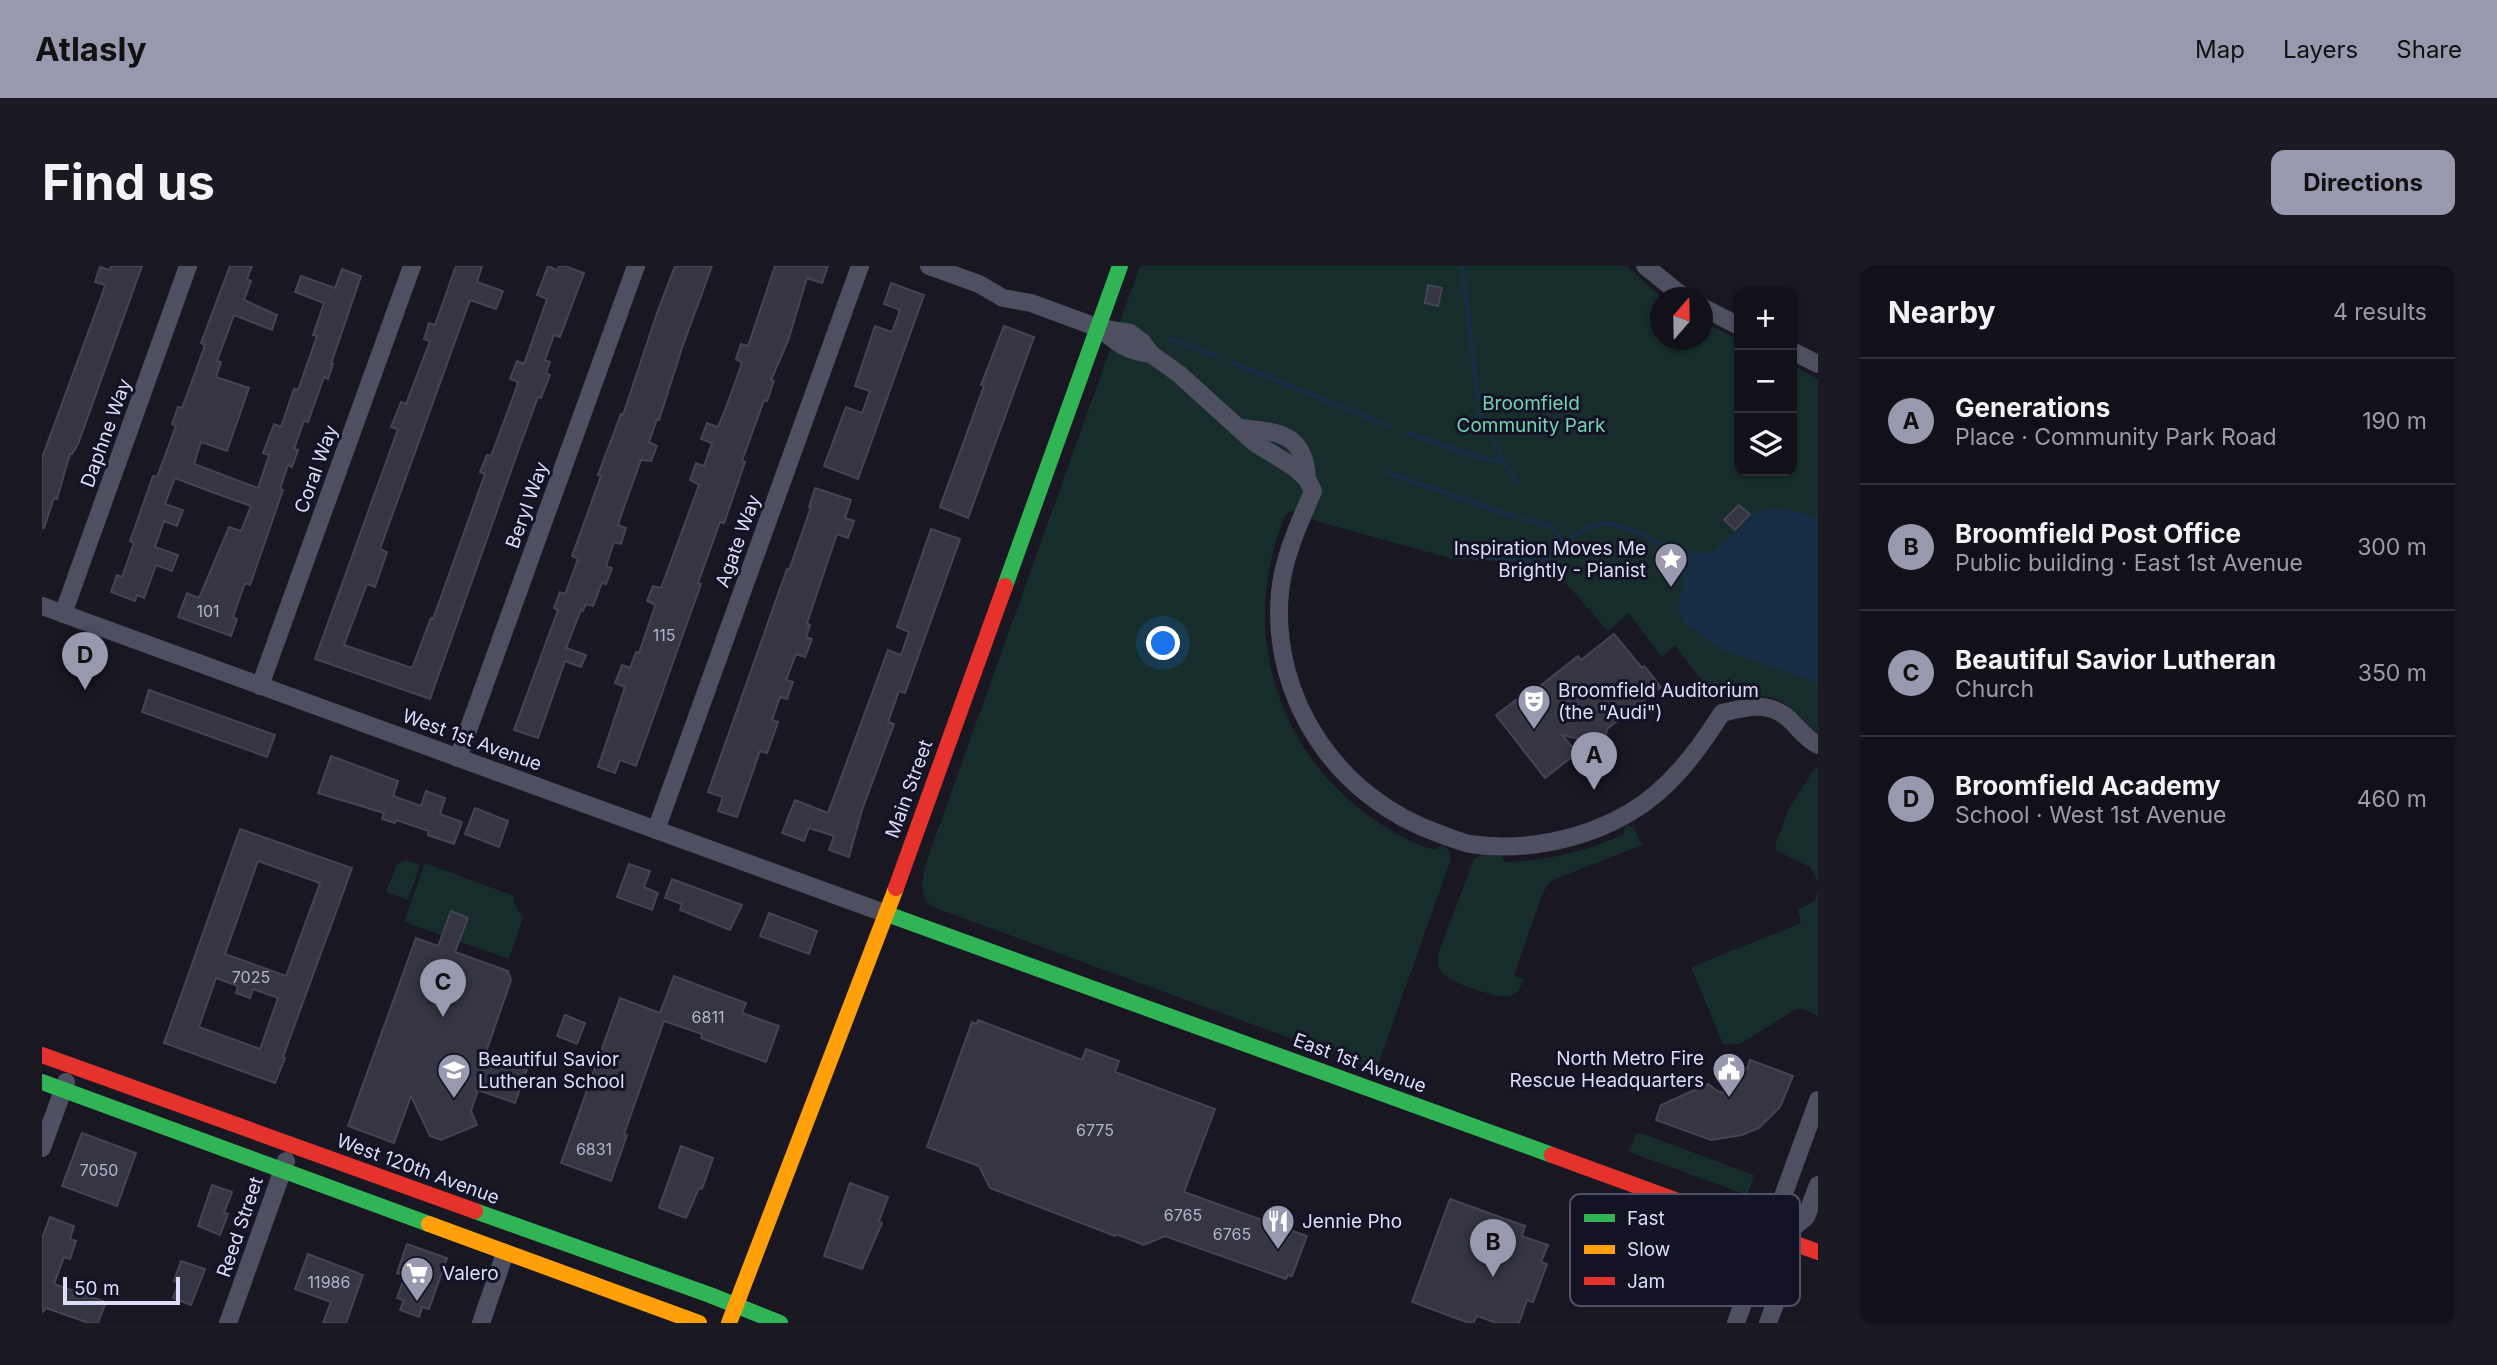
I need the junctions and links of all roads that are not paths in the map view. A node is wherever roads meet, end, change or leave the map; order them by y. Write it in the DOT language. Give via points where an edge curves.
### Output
graph roads {
  1 [pos="188,266"];
  2 [pos="412,266"];
  3 [pos="635,266"];
  4 [pos="860,266"];
  5 [pos="929,266"];
  6 [pos="1120,266"];
  7 [pos="1645,266"];
  8 [pos="1671,287"];
  9 [pos="1713,312"];
  10 [pos="1734,323"];
  11 [pos="1099,328"];
  12 [pos="1797,354"];
  13 [pos="1818,364"];
  14 [pos="42,606"];
  15 [pos="62,614"];
  16 [pos="260,686"];
  17 [pos="1818,745"];
  18 [pos="458,758"];
  19 [pos="656,830"];
  20 [pos="887,914"];
  21 [pos="42,1055"];
  22 [pos="72,1066"];
  23 [pos="42,1082"];
  24 [pos="63,1090"];
  25 [pos="1818,1100"];
  26 [pos="291,1146"];
  27 [pos="42,1148"];
  28 [pos="282,1171"];
  29 [pos="1818,1185"];
  30 [pos="1660,1194"];
  31 [pos="1784,1194"];
  32 [pos="1800,1222"];
  33 [pos="1800,1245"];
  34 [pos="1818,1252"];
  35 [pos="505,1253"];
  36 [pos="737,1306"];
  37 [pos="1742,1306"];
  38 [pos="1774,1306"];
  39 [pos="229,1323"];
  40 [pos="481,1323"];
  41 [pos="699,1323"];
  42 [pos="729,1323"];
  43 [pos="780,1323"];
  44 [pos="1736,1323"];
  45 [pos="1768,1323"];
  1 -- 15 [label="street, Daphne Way"];
  2 -- 16 [label="street, Coral Way"];
  3 -- 18 [label="street, Beryl Way"];
  4 -- 19 [label="street, Agate Way"];
  5 -- 11 [label="street" via="1003,298 1031,303"];
  6 -- 11 [label="main road, Main Street"];
  7 -- 8 [label="street"];
  9 -- 10 [label="street"];
  11 -- 17 [label="street" via="1122,347 1151,354 1241,428 1291,439 1306,461 1313,491 1288,553 1280,594 1282,644 1291,687 1309,727 1335,765 1399,817 1469,844 1560,840 1619,819 1650,798 1687,764 1722,713 1753,706 1772,708"];
  11 -- 20 [label="main road, Main Street"];
  12 -- 13 [label="street"];
  14 -- 15 [label="street, West 1st Avenue"];
  15 -- 16 [label="street, West 1st Avenue"];
  16 -- 18 [label="street, West 1st Avenue"];
  18 -- 19 [label="street, West 1st Avenue"];
  19 -- 20 [label="street, West 1st Avenue"];
  20 -- 30 [label="main road, East 1st Avenue"];
  20 -- 36 [label="main road, Main Street"];
  21 -- 22 [label="main road, West 120th Avenue"];
  22 -- 24 [label="street"];
  22 -- 26 [label="main road, West 120th Avenue"];
  23 -- 24 [label="main road"];
  24 -- 27 [label="street"];
  24 -- 28 [label="main road"];
  25 -- 31 [label="street"];
  26 -- 28 [label="street, Reed Street"];
  26 -- 36 [label="main road, West 120th Avenue"];
  28 -- 35 [label="main road"];
  28 -- 39 [label="street, Reed Street"];
  29 -- 32 [label="street"];
  33 -- 34 [label="main road, East 1st Avenue"];
  35 -- 40 [label="street"];
  35 -- 41 [label="main road"];
  36 -- 42 [label="main road, Main Street"];
  36 -- 43 [label="main road, West 120th Avenue"];
  37 -- 44 [label="street"];
  38 -- 45 [label="street"];
}
